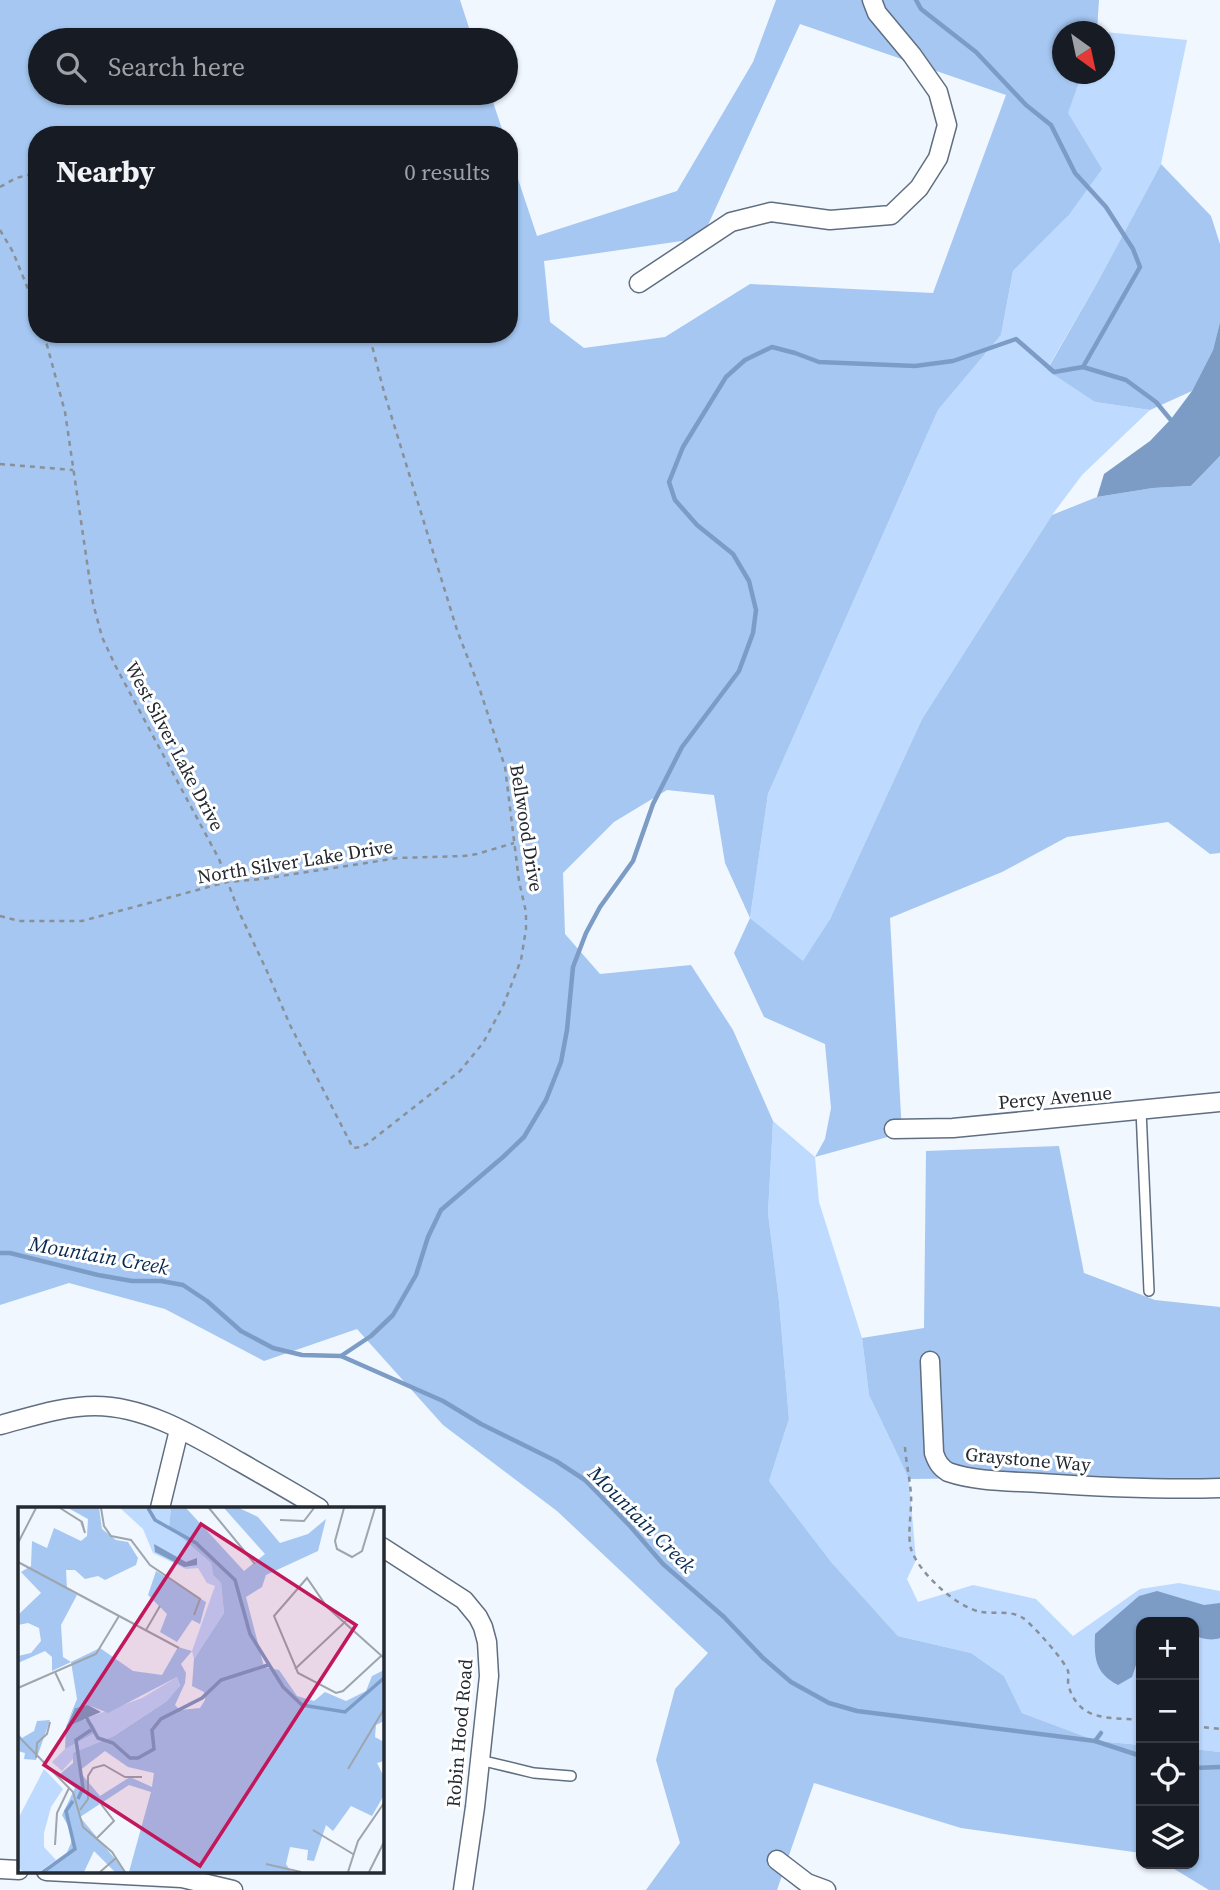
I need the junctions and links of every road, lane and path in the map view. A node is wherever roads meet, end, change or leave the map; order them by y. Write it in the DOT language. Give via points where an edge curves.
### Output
graph roads {
  1 [pos="872,0"];
  2 [pos="28,175"];
  3 [pos="0,187"];
  4 [pos="0,230"];
  5 [pos="639,283"];
  6 [pos="28,288"];
  7 [pos="46,343"];
  8 [pos="371,343"];
  9 [pos="0,464"];
  10 [pos="73,470"];
  11 [pos="514,843"];
  12 [pos="227,882"];
  13 [pos="0,916"];
  14 [pos="1220,1102"];
  15 [pos="1141,1110"];
  16 [pos="894,1129"];
  17 [pos="353,1148"];
  18 [pos="1149,1291"];
  19 [pos="930,1361"];
  20 [pos="0,1425"];
  21 [pos="179,1430"];
  22 [pos="905,1447"];
  23 [pos="1220,1488"];
  24 [pos="160,1507"];
  25 [pos="317,1507"];
  26 [pos="383,1548"];
  27 [pos="1136,1719"];
  28 [pos="1199,1727"];
  29 [pos="1220,1729"];
  30 [pos="480,1760"];
  31 [pos="571,1776"];
  32 [pos="777,1860"];
  33 [pos="0,1869"];
  34 [pos="18,1870"];
  35 [pos="87,1872"];
  36 [pos="233,1890"];
  37 [pos="463,1890"];
  38 [pos="826,1890"];
  1 -- 5 [label="street" via="877,13 938,92 947,125 938,158 919,188 891,215 830,220 771,212 731,222"];
  2 -- 3 [label="path"];
  4 -- 6 [label="path"];
  7 -- 10 [label="path, West Silver Lake Drive" via="65,412"];
  8 -- 11 [label="path, Bellwood Drive" via="457,630 505,767"];
  9 -- 10 [label="path"];
  10 -- 12 [label="path, West Silver Lake Drive" via="102,637 206,833"];
  11 -- 12 [label="path, North Silver Lake Drive" via="464,856 398,858"];
  11 -- 17 [label="path, Bellwood Drive" via="526,929 521,960 503,1006 483,1043 460,1071 367,1144"];
  12 -- 13 [label="path, North Silver Lake Drive" via="82,921 19,921"];
  12 -- 17 [label="path, West Silver Lake Drive" via="290,1025"];
  14 -- 15 [label="street, Percy Avenue"];
  15 -- 16 [label="street, Percy Avenue" via="953,1128"];
  15 -- 18 [label="lane"];
  19 -- 23 [label="street, Graystone Way" via="934,1453 948,1472 1090,1486"];
  20 -- 21 [label="street" via="94,1406 152,1418"];
  21 -- 24 [label="street"];
  21 -- 25 [label="street"];
  22 -- 27 [label="path" via="911,1548 923,1570 966,1607 1023,1618 1058,1655 1068,1670 1076,1703 1090,1713"];
  26 -- 30 [label="street, Robin Hood Road" via="464,1601 483,1626 489,1676"];
  28 -- 29 [label="path"];
  30 -- 31 [label="lane"];
  30 -- 37 [label="street, Robin Hood Road"];
  32 -- 38 [label="street" via="807,1883"];
  33 -- 34 [label="street"];
  35 -- 36 [label="street" via="182,1878"];
}
